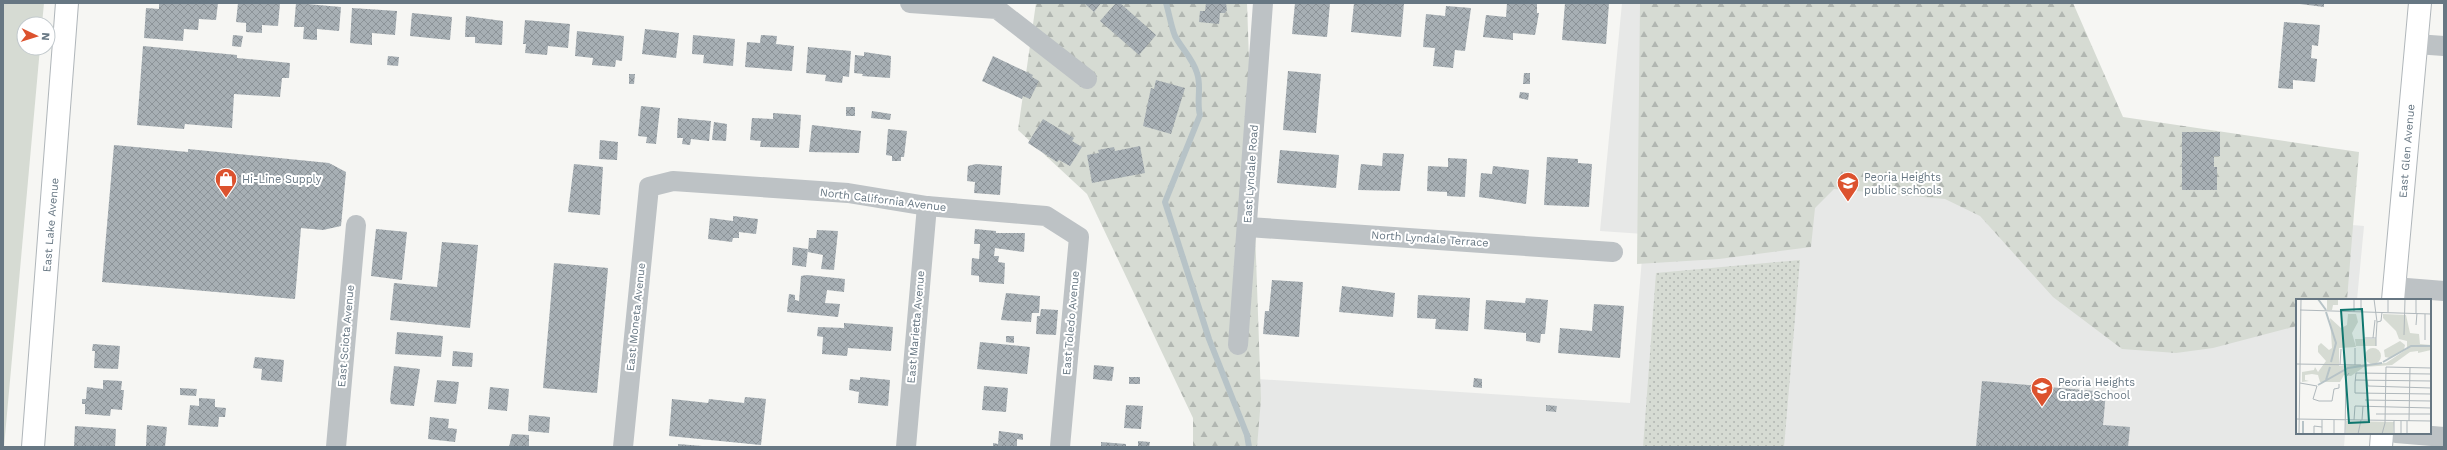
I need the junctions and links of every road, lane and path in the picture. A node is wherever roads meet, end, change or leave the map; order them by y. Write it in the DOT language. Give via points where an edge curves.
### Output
graph roads {
  1 [pos="67,3"];
  2 [pos="910,3"];
  3 [pos="1263,3"];
  4 [pos="2420,3"];
  5 [pos="2416,44"];
  6 [pos="2444,46"];
  7 [pos="1087,79"];
  8 [pos="649,187"];
  9 [pos="927,206"];
  10 [pos="1046,216"];
  11 [pos="356,225"];
  12 [pos="1248,227"];
  13 [pos="1613,252"];
  14 [pos="2444,291"];
  15 [pos="2394,293"];
  16 [pos="1238,345"];
  17 [pos="2382,434"];
  18 [pos="2408,434"];
  19 [pos="2444,437"];
  20 [pos="33,447"];
  21 [pos="336,447"];
  22 [pos="623,447"];
  23 [pos="906,447"];
  24 [pos="1060,447"];
  25 [pos="2381,447"];
  1 -- 20 [label="street, East Lake Avenue"];
  2 -- 7 [label="street" via="997,10"];
  3 -- 12 [label="street, East Lyndale Road"];
  4 -- 5 [label="street, East Glen Avenue"];
  5 -- 6 [label="street"];
  5 -- 15 [label="street, East Glen Avenue"];
  8 -- 9 [label="street, North California Avenue" via="673,181 848,193"];
  8 -- 22 [label="street, East Moneta Avenue"];
  9 -- 10 [label="street, North California Avenue"];
  9 -- 23 [label="street, East Marietta Avenue"];
  10 -- 24 [label="street, East Toledo Avenue" via="1079,237"];
  11 -- 21 [label="street, East Sciota Avenue"];
  12 -- 13 [label="street, North Lyndale Terrace"];
  12 -- 16 [label="street, East Lyndale Road"];
  14 -- 15 [label="street"];
  17 -- 25 [label="street"];
  18 -- 19 [label="street"];
}
